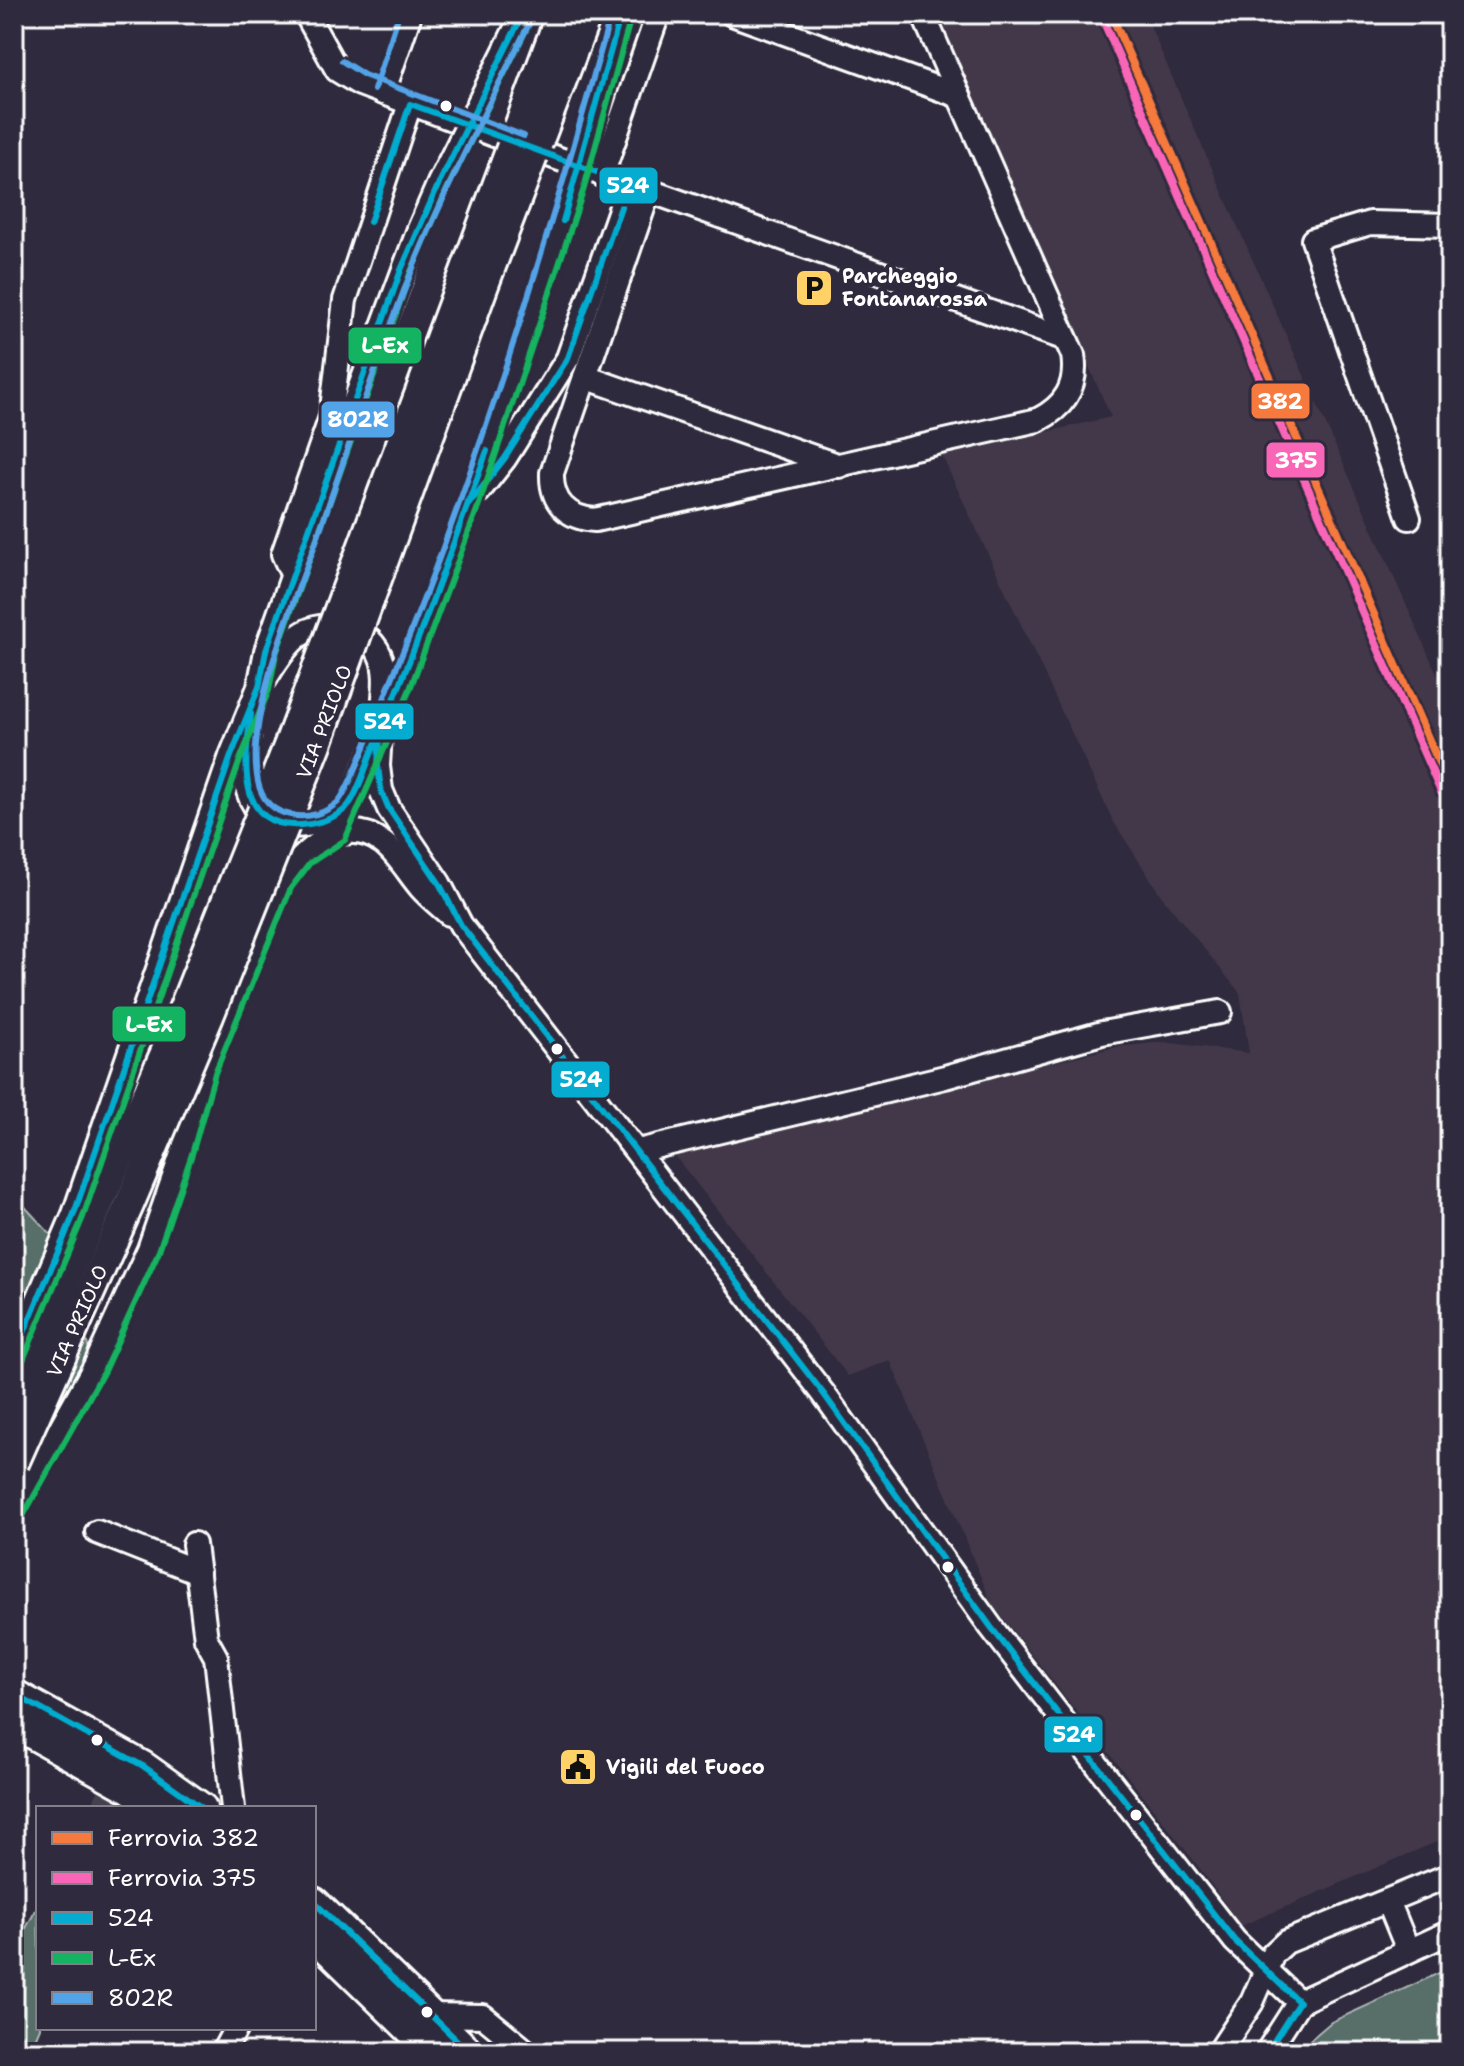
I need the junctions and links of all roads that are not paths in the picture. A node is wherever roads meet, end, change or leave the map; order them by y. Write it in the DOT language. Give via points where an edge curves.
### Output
graph roads {
  1 [pos="306,14"];
  2 [pos="410,14"];
  3 [pos="523,14"];
  4 [pos="561,14"];
  5 [pos="570,14"];
  6 [pos="587,14"];
  7 [pos="621,14"];
  8 [pos="658,14"];
  9 [pos="732,14"];
  10 [pos="923,14"];
  11 [pos="383,93"];
  12 [pos="959,96"];
  13 [pos="410,104"];
  14 [pos="520,145"];
  15 [pos="602,175"];
  16 [pos="639,188"];
  17 [pos="1450,225"];
  18 [pos="1066,339"];
  19 [pos="585,377"];
  20 [pos="839,466"];
  21 [pos="469,504"];
  22 [pos="1409,518"];
  23 [pos="293,576"];
  24 [pos="256,696"];
  25 [pos="381,729"];
  26 [pos="339,821"];
  27 [pos="461,925"];
  28 [pos="1220,1012"];
  29 [pos="638,1151"];
  30 [pos="14,1356"];
  31 [pos="14,1398"];
  32 [pos="14,1463"];
  33 [pos="14,1511"];
  34 [pos="97,1532"];
  35 [pos="194,1544"];
  36 [pos="198,1572"];
  37 [pos="14,1694"];
  38 [pos="14,1724"];
  39 [pos="154,1806"];
  40 [pos="199,1806"];
  41 [pos="233,1806"];
  42 [pos="1450,1875"];
  43 [pos="1388,1901"];
  44 [pos="316,1904"];
  45 [pos="1450,1932"];
  46 [pos="316,1937"];
  47 [pos="1408,1950"];
  48 [pos="1265,1968"];
  49 [pos="392,1993"];
  50 [pos="1299,2002"];
  51 [pos="431,2015"];
  52 [pos="235,2030"];
  53 [pos="223,2052"];
  54 [pos="433,2052"];
  55 [pos="469,2052"];
  56 [pos="527,2052"];
  57 [pos="1219,2052"];
  58 [pos="1267,2052"];
  1 -- 11 [label="street" via="337,70"];
  2 -- 11 [label="street"];
  3 -- 23 [label="street, bridge" via="419,229"];
  4 -- 31 [label="main road, VIA PRIOLO, bridge" via="289,744 172,1037"];
  5 -- 14 [label="street"];
  6 -- 32 [label="main road, VIA PRIOLO, bridge" via="300,787 197,1045"];
  7 -- 21 [label="street, bridge" via="574,185"];
  8 -- 15 [label="street"];
  9 -- 12 [label="street"];
  10 -- 12 [label="street"];
  11 -- 13 [label="street"];
  12 -- 18 [label="street"];
  13 -- 14 [label="street"];
  13 -- 23 [label="street" via="345,300 331,417 283,554"];
  14 -- 15 [label="street"];
  15 -- 16 [label="street"];
  16 -- 18 [label="street"];
  16 -- 19 [label="street"];
  16 -- 21 [label="street" via="568,358"];
  17 -- 22 [label="street" via="1370,223 1313,240"];
  18 -- 20 [label="street" via="1076,371 1066,399 1054,412"];
  19 -- 20 [label="street"];
  19 -- 20 [label="street" via="551,488 566,512 580,519"];
  21 -- 25 [label="street"];
  23 -- 24 [label="street"];
  24 -- 25 [label="street" via="294,639 329,625 346,627 365,636 385,669"];
  24 -- 26 [label="street" via="245,767 248,792 258,810 292,827"];
  24 -- 30 [label="street" via="74,1214"];
  25 -- 26 [label="street"];
  25 -- 27 [label="street" via="381,790"];
  26 -- 27 [label="street" via="382,842"];
  26 -- 33 [label="street" via="282,883 206,1070 149,1249 95,1366"];
  27 -- 29 [label="street"];
  28 -- 29 [label="street" via="1102,1033"];
  29 -- 48 [label="street" via="823,1393 991,1627 1235,1941"];
  34 -- 36 [label="street"];
  35 -- 36 [label="street"];
  36 -- 41 [label="street" via="206,1639 216,1657"];
  37 -- 40 [label="main road" via="143,1766"];
  38 -- 39 [label="main road"];
  42 -- 43 [label="street"];
  43 -- 47 [label="street"];
  43 -- 48 [label="street" via="1286,1942"];
  44 -- 49 [label="main road"];
  45 -- 47 [label="street"];
  46 -- 49 [label="main road"];
  47 -- 50 [label="street"];
  48 -- 50 [label="street"];
  48 -- 57 [label="street" via="1252,2002"];
  49 -- 51 [label="main road"];
  49 -- 54 [label="main road"];
  50 -- 58 [label="street"];
  51 -- 55 [label="main road"];
  51 -- 56 [label="street" via="483,2016"];
  52 -- 53 [label="street"];
}
